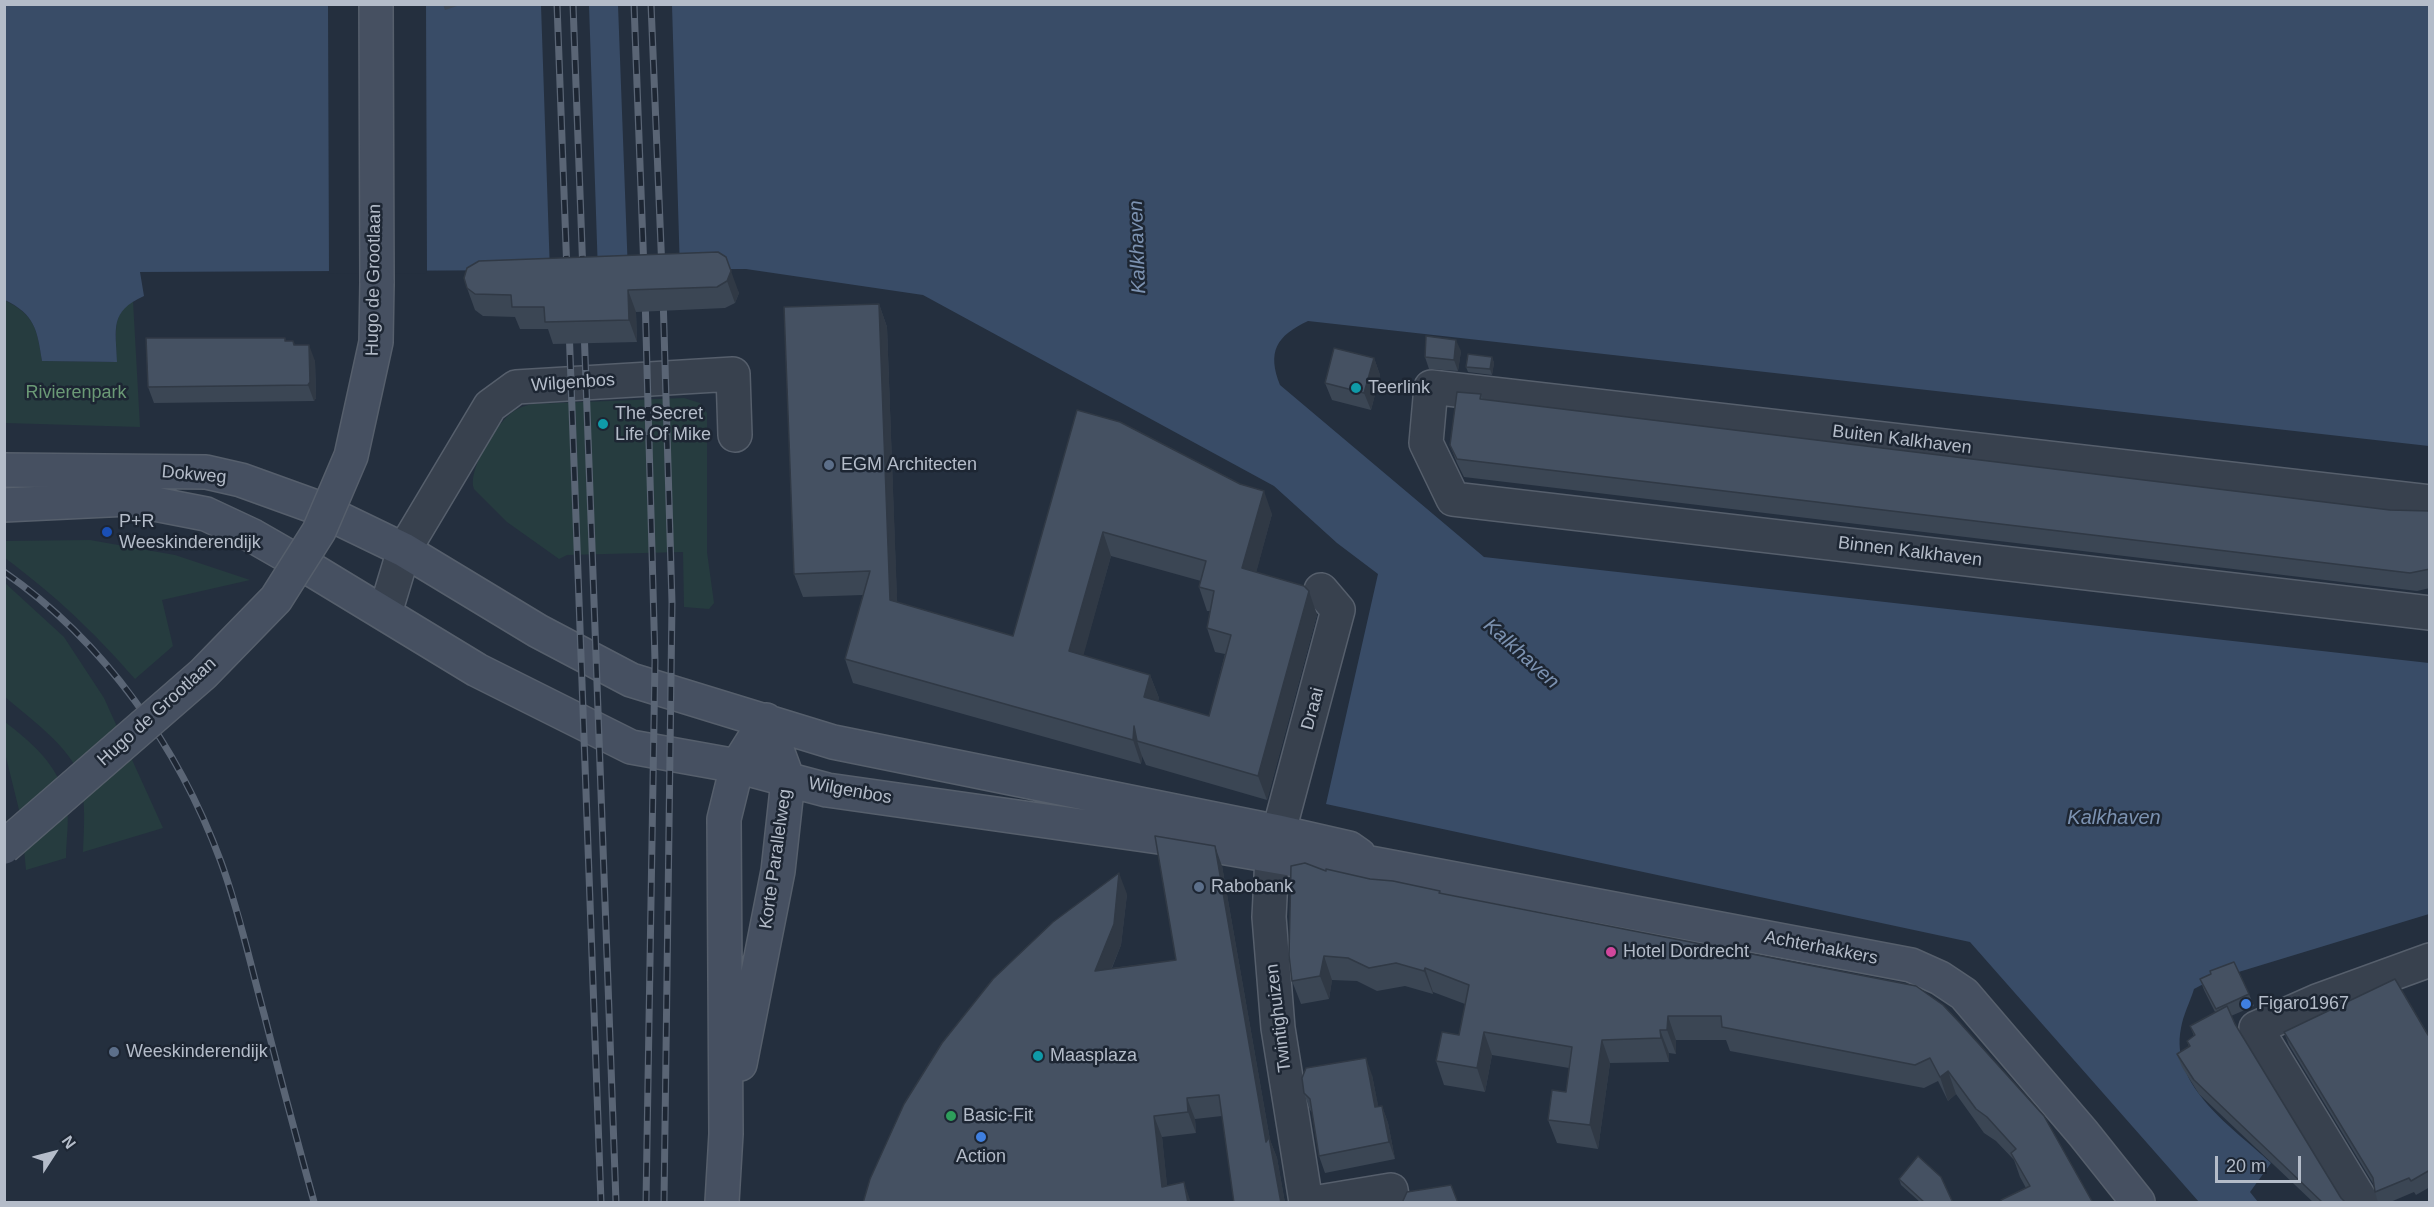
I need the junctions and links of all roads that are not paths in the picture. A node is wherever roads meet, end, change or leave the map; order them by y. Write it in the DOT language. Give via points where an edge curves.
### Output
graph roads {
  1 [pos="376,4"];
  2 [pos="735,435"];
  3 [pos="1426,443"];
  4 [pos="4,470"];
  5 [pos="2430,502"];
  6 [pos="4,505"];
  7 [pos="404,550"];
  8 [pos="1321,590"];
  9 [pos="385,613"];
  10 [pos="2430,613"];
  11 [pos="766,720"];
  12 [pos="736,766"];
  13 [pos="788,780"];
  14 [pos="1275,844"];
  15 [pos="4,847"];
  16 [pos="2430,960"];
  17 [pos="726,1134"];
  18 [pos="722,1203"];
  19 [pos="1306,1203"];
  20 [pos="1318,1203"];
  21 [pos="1393,1203"];
  22 [pos="2138,1203"];
  23 [pos="2362,1203"];
  1 -- 15 [label="main road, Hugo de Grootlaan, bridge" via="376,342 351,456 319,531 276,599 203,674"];
  2 -- 7 [label="street, Wilgenbos" via="733,374 516,387 490,406"];
  3 -- 5 [label="street, Buiten Kalkhaven" via="1431,387"];
  3 -- 10 [label="street, Binnen Kalkhaven" via="1454,500"];
  4 -- 7 [label="main road, Dokweg" via="206,472 313,506"];
  6 -- 9 [label="main road, Dokweg" via="129,499 206,514 253,536"];
  7 -- 9 [label="street, Wilgenbos"];
  7 -- 11 [label="main road" via="538,631 632,680"];
  8 -- 14 [label="street, Draai" via="1338,610"];
  9 -- 12 [label="main road, Wilgenbos" via="477,670 631,747"];
  11 -- 12 [label="main road, Korte Parallelweg"];
  11 -- 13 [label="main road, Korte Parallelweg"];
  11 -- 14 [label="main road" via="833,742"];
  12 -- 13 [label="main road, Wilgenbos"];
  12 -- 17 [label="main road, Korte Parallelweg" via="724,819"];
  13 -- 14 [label="main road, Wilgenbos" via="827,790 1180,840"];
  13 -- 17 [label="main road, Korte Parallelweg" via="778,871"];
  14 -- 19 [label="street, Twintighuizen" via="1269,918 1278,1028"];
  14 -- 22 [label="main road, Achterhakkers" via="1349,848 1370,863 1911,965 1940,978 1970,1000"];
  16 -- 23 [label="street" via="2256,1028"];
  17 -- 18 [label="main road, Korte Parallelweg"];
  20 -- 21 [label="street" via="1391,1190"];
}
